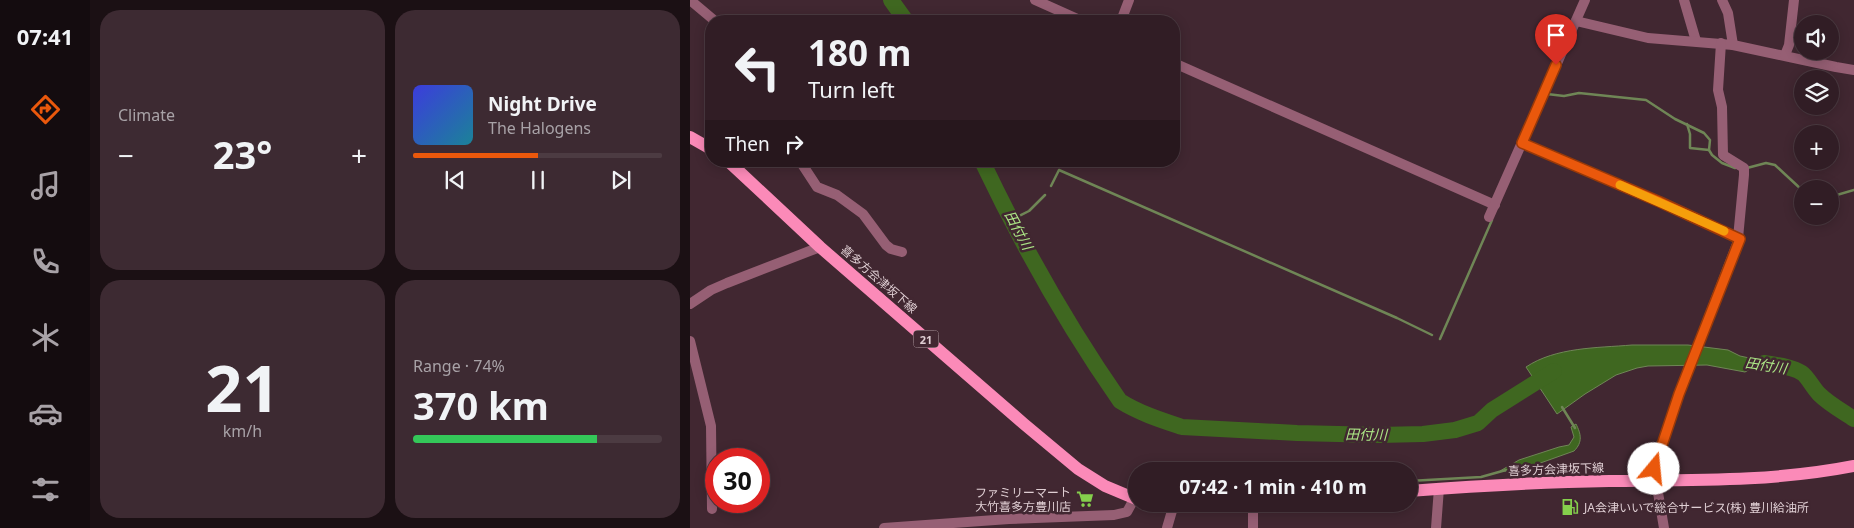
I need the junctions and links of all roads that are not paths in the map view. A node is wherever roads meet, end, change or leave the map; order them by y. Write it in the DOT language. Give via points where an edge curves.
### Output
graph roads {
  1 [pos="690,0"];
  2 [pos="1035,0"];
  3 [pos="1130,0"];
  4 [pos="1585,0"];
  5 [pos="1684,0"];
  6 [pos="1722,0"];
  7 [pos="1794,0"];
  8 [pos="707,15"];
  9 [pos="1069,15"];
  10 [pos="1124,15"];
  11 [pos="1576,21"];
  12 [pos="1696,41"];
  13 [pos="1721,43"];
  14 [pos="1733,45"];
  15 [pos="1785,55"];
  16 [pos="1180,66"];
  17 [pos="1854,70"];
  18 [pos="690,137"];
  19 [pos="1522,143"];
  20 [pos="705,146"];
  21 [pos="734,167"];
  22 [pos="804,167"];
  23 [pos="1495,205"];
  24 [pos="1489,217"];
  25 [pos="1738,238"];
  26 [pos="820,247"];
  27 [pos="902,252"];
  28 [pos="690,304"];
  29 [pos="690,341"];
  30 [pos="711,448"];
  31 [pos="1854,466"];
  32 [pos="1656,481"];
  33 [pos="1439,488"];
  34 [pos="1418,489"];
  35 [pos="1128,496"];
  36 [pos="1128,510"];
  37 [pos="1172,512"];
  38 [pos="1252,512"];
  39 [pos="884,528"];
  40 [pos="1168,528"];
  41 [pos="1253,528"];
  42 [pos="1436,528"];
  43 [pos="1664,528"];
  1 -- 8 [label="street"];
  2 -- 9 [label="street"];
  3 -- 10 [label="street"];
  4 -- 11 [label="street"];
  5 -- 12 [label="street"];
  6 -- 14 [label="street" via="1728,13"];
  7 -- 15 [label="street"];
  11 -- 12 [label="street" via="1648,38"];
  11 -- 19 [label="street"];
  12 -- 13 [label="street"];
  13 -- 14 [label="street"];
  13 -- 25 [label="street" via="1718,90 1722,107 1723,155 1744,168"];
  14 -- 15 [label="street"];
  15 -- 17 [label="street"];
  16 -- 23 [label="street"];
  18 -- 20 [label="main road"];
  19 -- 23 [label="street"];
  19 -- 25 [label="street"];
  21 -- 26 [label="main road, 喜多方会津坂下線 / 21"];
  22 -- 27 [label="street" via="817,187 837,195 860,212 890,250"];
  23 -- 24 [label="street"];
  25 -- 32 [label="street" via="1657,459 1654,469"];
  26 -- 28 [label="street" via="719,286"];
  26 -- 35 [label="main road, 喜多方会津坂下線 / 21" via="1078,469"];
  29 -- 30 [label="street" via="711,426"];
  31 -- 32 [label="main road, 喜多方会津坂下線" via="1794,475"];
  32 -- 33 [label="main road, 喜多方会津坂下線"];
  32 -- 43 [label="street"];
  33 -- 34 [label="main road, 喜多方会津坂下線"];
  33 -- 42 [label="street"];
  36 -- 39 [label="street" via="1114,515"];
  37 -- 40 [label="street"];
  38 -- 41 [label="street"];
}
